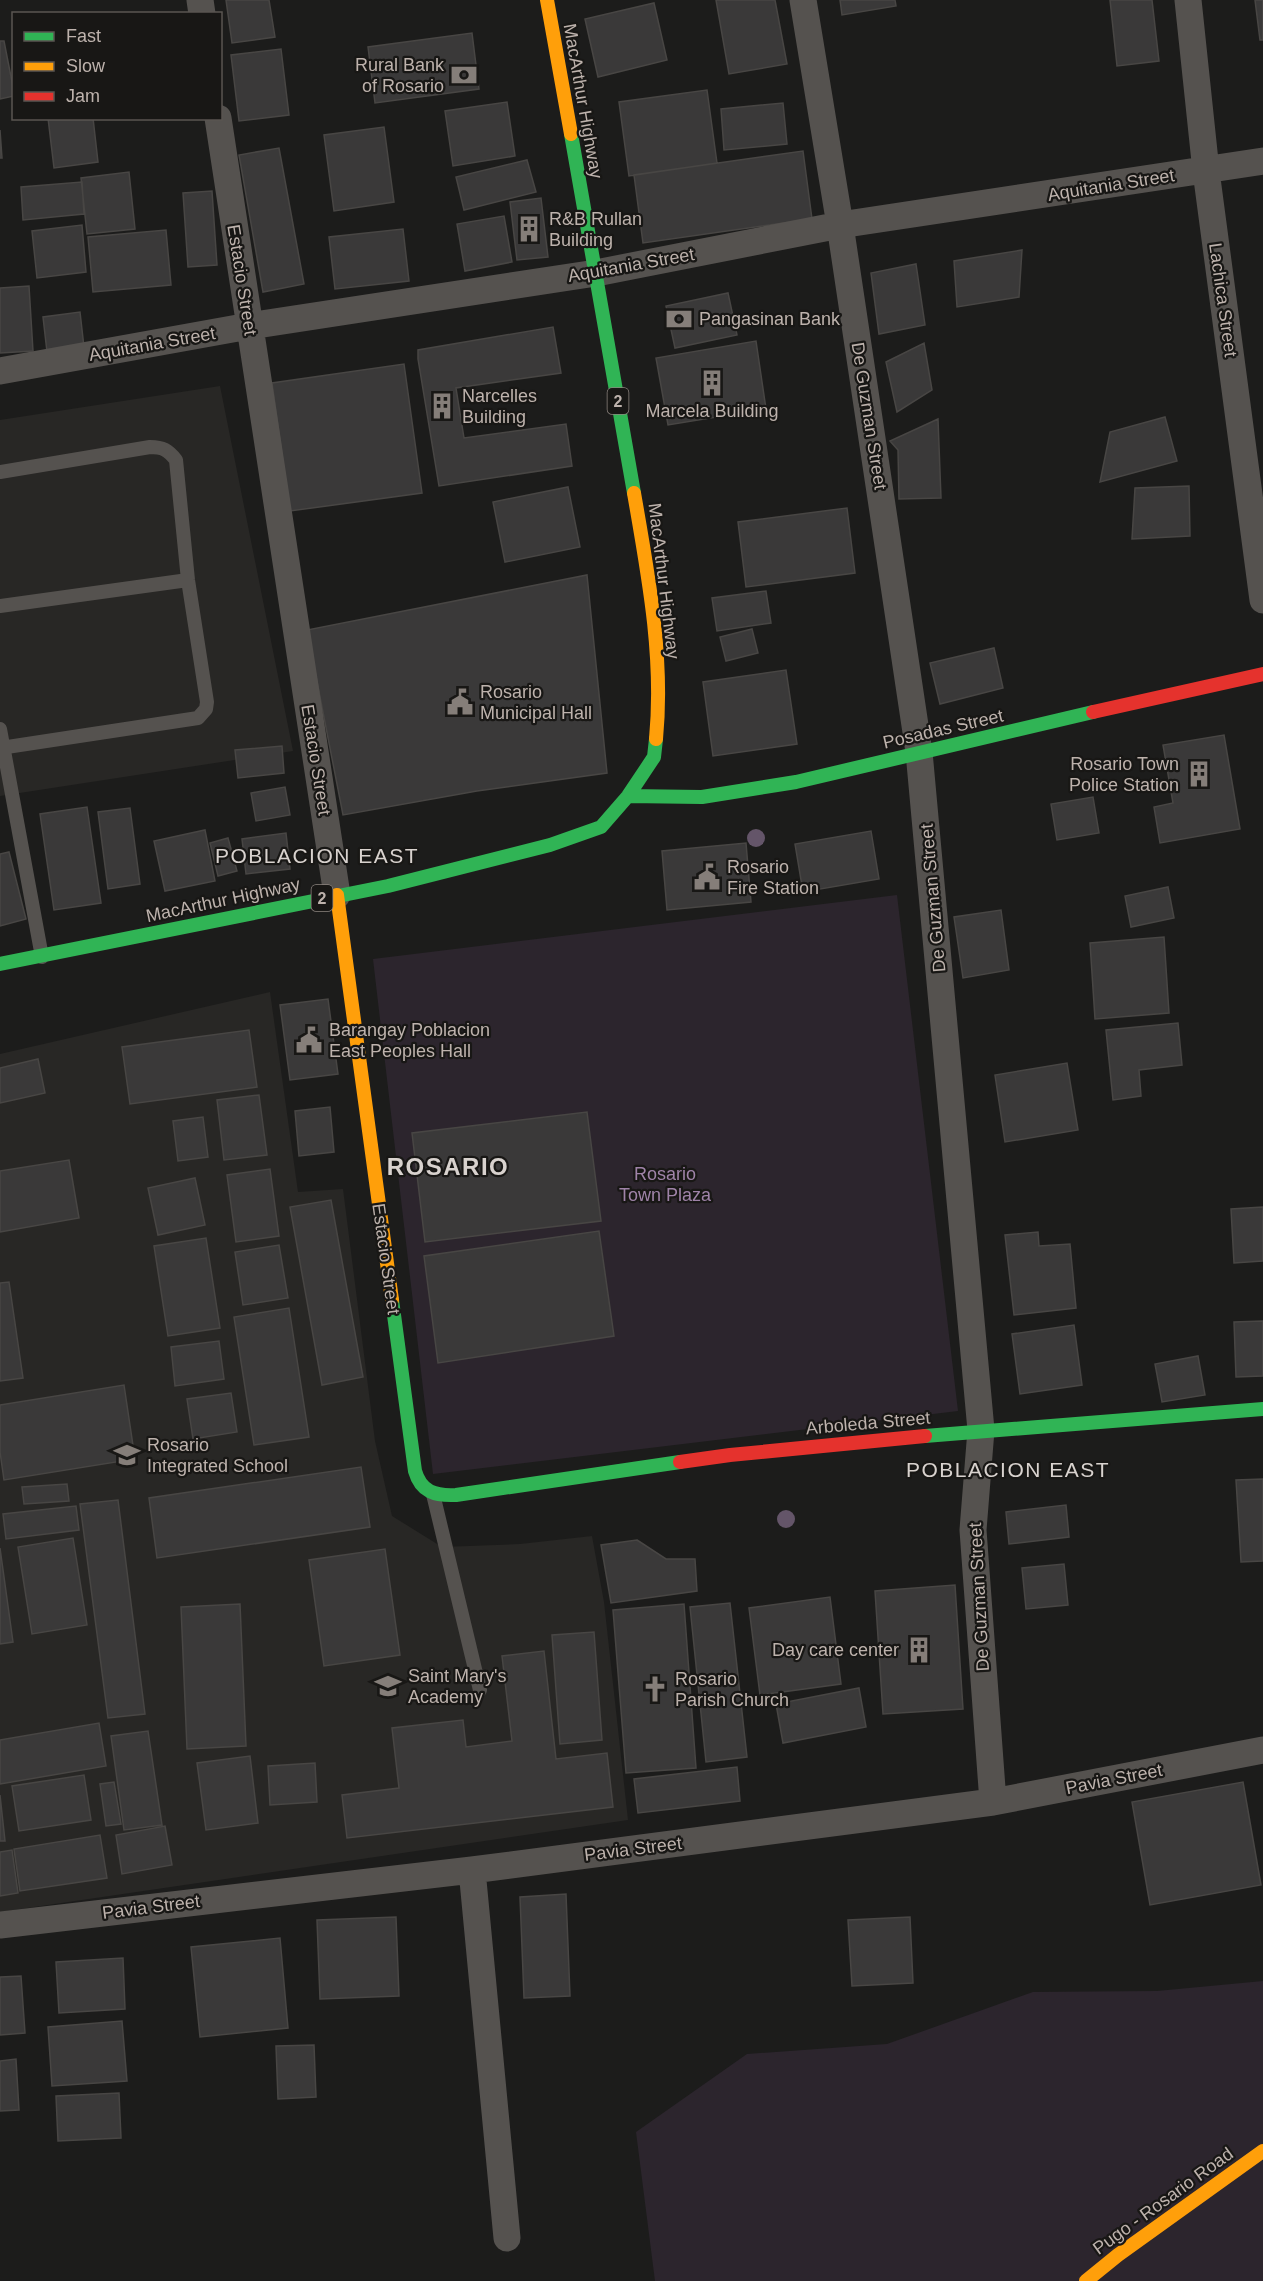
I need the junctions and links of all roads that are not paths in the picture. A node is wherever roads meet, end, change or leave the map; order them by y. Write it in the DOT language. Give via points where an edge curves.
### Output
graph roads {
  1 [pos="547,0"];
  2 [pos="803,0"];
  3 [pos="1188,0"];
  4 [pos="218,120"];
  5 [pos="1263,161"];
  6 [pos="1206,171"];
  7 [pos="840,225"];
  8 [pos="596,273"];
  9 [pos="249,326"];
  10 [pos="0,371"];
  11 [pos="0,472"];
  12 [pos="188,580"];
  13 [pos="1263,600"];
  14 [pos="0,606"];
  15 [pos="1263,674"];
  16 [pos="0,729"];
  17 [pos="2,748"];
  18 [pos="919,752"];
  19 [pos="628,796"];
  20 [pos="337,895"];
  21 [pos="42,957"];
  22 [pos="0,964"];
  23 [pos="1263,1409"];
  24 [pos="981,1430"];
  25 [pos="433,1492"];
  26 [pos="480,1690"];
  27 [pos="1263,1750"];
  28 [pos="993,1802"];
  29 [pos="472,1870"];
  30 [pos="0,1925"];
  31 [pos="1263,2151"];
  32 [pos="507,2238"];
  33 [pos="1086,2281"];
  1 -- 8 [label="main road, MacArthur Highway / 2"];
  2 -- 7 [label="street, De Guzman Street"];
  3 -- 6 [label="street, Lachica Street"];
  4 -- 9 [label="street, Estacio Street"];
  5 -- 6 [label="street, Aquitania Street"];
  6 -- 7 [label="street, Aquitania Street"];
  6 -- 13 [label="street, Lachica Street"];
  7 -- 8 [label="street, Aquitania Street"];
  7 -- 18 [label="street, De Guzman Street"];
  8 -- 9 [label="street, Aquitania Street"];
  8 -- 19 [label="main road, MacArthur Highway / 2" via="657,643 654,756"];
  9 -- 10 [label="street, Aquitania Street"];
  9 -- 20 [label="street, Estacio Street"];
  11 -- 12 [label="lane" via="150,447 166,450 176,460"];
  12 -- 14 [label="lane"];
  12 -- 17 [label="lane" via="207,702 202,715"];
  15 -- 18 [label="main road, Posadas Street"];
  16 -- 17 [label="lane"];
  17 -- 21 [label="lane"];
  18 -- 19 [label="main road, Posadas Street" via="796,782 702,797"];
  18 -- 24 [label="street, De Guzman Street"];
  19 -- 20 [label="main road, MacArthur Highway / 2" via="601,827 560,842"];
  20 -- 21 [label="main road, MacArthur Highway / 2"];
  20 -- 25 [label="main road, Estacio Street" via="415,1471 421,1485"];
  21 -- 22 [label="main road, MacArthur Highway / 2"];
  23 -- 24 [label="main road, Arboleda Street"];
  24 -- 25 [label="main road, Arboleda Street" via="730,1455 450,1496"];
  24 -- 28 [label="street, De Guzman Street" via="973,1530"];
  25 -- 26 [label="lane"];
  27 -- 28 [label="street, Pavia Street"];
  28 -- 29 [label="street, Pavia Street"];
  29 -- 30 [label="street, Pavia Street"];
  29 -- 32 [label="street"];
  31 -- 33 [label="main road, Pugo - Rosario Road"];
}
